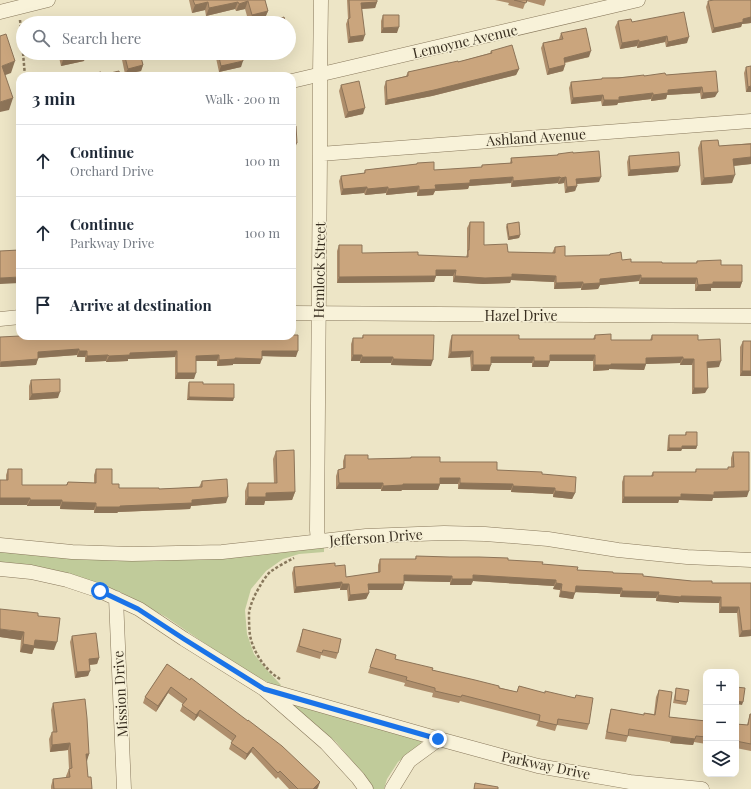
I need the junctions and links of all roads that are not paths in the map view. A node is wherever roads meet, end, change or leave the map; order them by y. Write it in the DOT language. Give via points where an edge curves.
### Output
graph roads {
  1 [pos="48,0"];
  2 [pos="321,0"];
  3 [pos="638,0"];
  4 [pos="0,12"];
  5 [pos="320,75"];
  6 [pos="296,80"];
  7 [pos="751,121"];
  8 [pos="320,154"];
  9 [pos="296,313"];
  10 [pos="318,313"];
  11 [pos="751,316"];
  12 [pos="16,317"];
  13 [pos="0,319"];
  14 [pos="318,541"];
  15 [pos="0,545"];
  16 [pos="751,560"];
  17 [pos="0,569"];
  18 [pos="116,598"];
  19 [pos="270,691"];
  20 [pos="438,739"];
  21 [pos="124,789"];
  22 [pos="366,789"];
  23 [pos="392,789"];
  24 [pos="702,789"];
  1 -- 4 [label="street"];
  2 -- 5 [label="street, Hemlock Street"];
  3 -- 5 [label="street, Lemoyne Avenue"];
  5 -- 6 [label="street, Lemoyne Avenue"];
  5 -- 8 [label="street, Hemlock Street"];
  7 -- 8 [label="street, Ashland Avenue"];
  8 -- 10 [label="street, Hemlock Street"];
  9 -- 10 [label="street, Hazel Drive"];
  10 -- 11 [label="street, Hazel Drive"];
  10 -- 14 [label="street, Hemlock Street"];
  12 -- 13 [label="street"];
  14 -- 15 [label="street, Jefferson Drive" via="222,552 132,554 72,552"];
  14 -- 16 [label="street, Jefferson Drive" via="400,534 485,534 548,539 687,557"];
  17 -- 18 [label="street" via="31,572 67,580"];
  18 -- 19 [label="street"];
  18 -- 21 [label="street, Mission Drive"];
  19 -- 20 [label="street, Parkway Drive"];
  19 -- 22 [label="street" via="326,743"];
  20 -- 23 [label="street" via="409,761"];
  20 -- 24 [label="street, Parkway Drive" via="538,766 630,782"];
}
